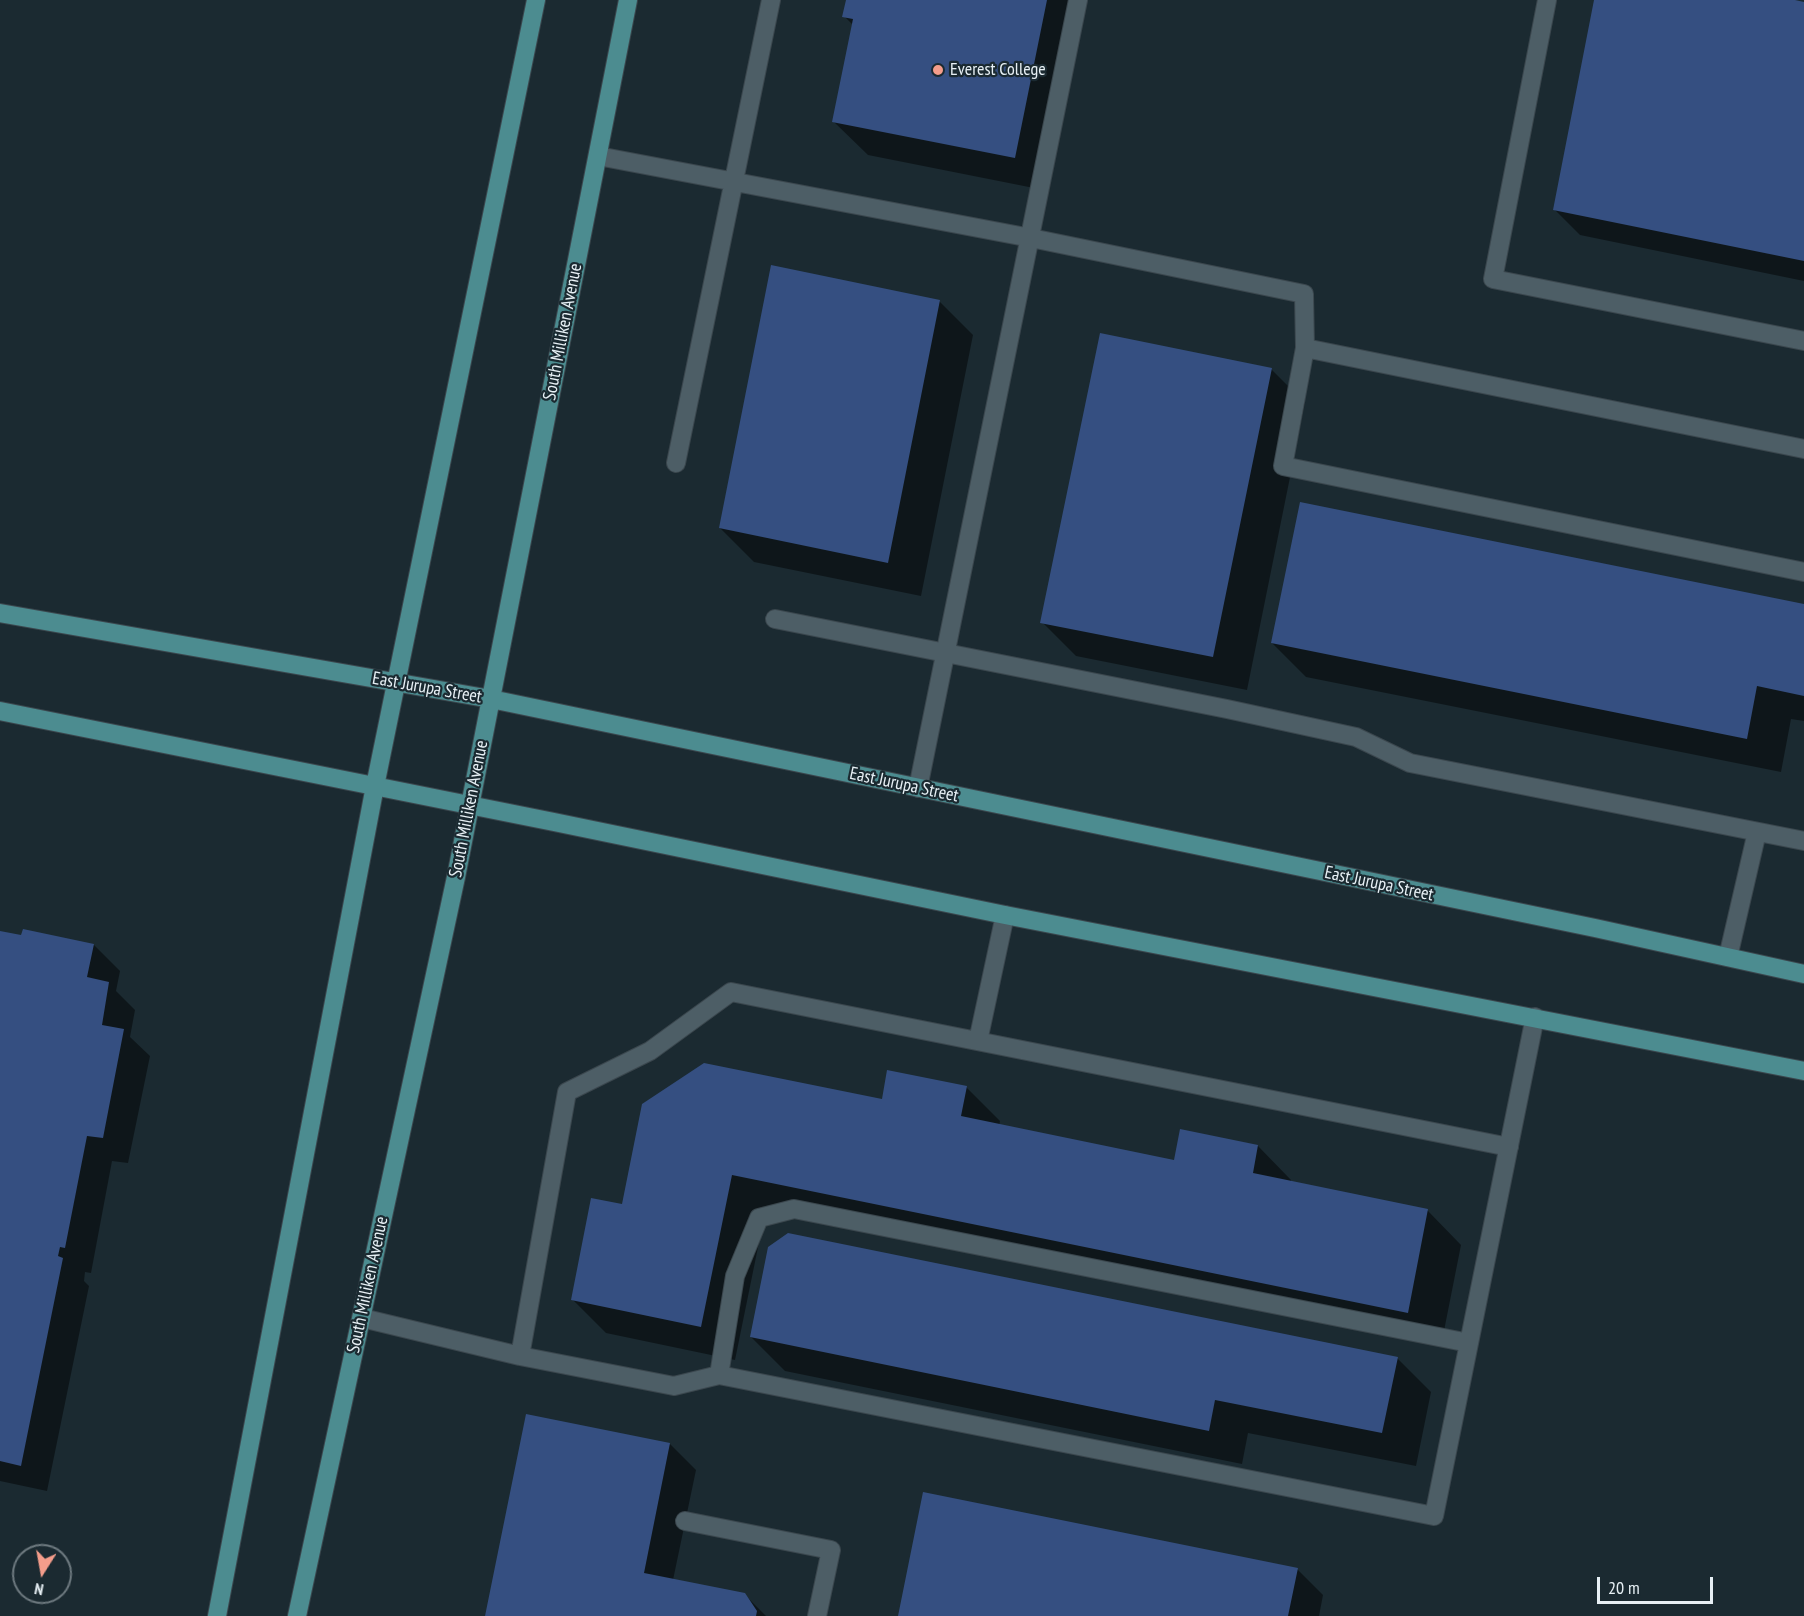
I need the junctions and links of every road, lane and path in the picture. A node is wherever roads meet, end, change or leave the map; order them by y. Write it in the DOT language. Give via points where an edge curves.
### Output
graph roads {
  1 [pos="536,0"];
  2 [pos="628,0"];
  3 [pos="771,0"];
  4 [pos="1078,0"];
  5 [pos="1547,0"];
  6 [pos="598,156"];
  7 [pos="735,181"];
  8 [pos="1030,238"];
  9 [pos="1804,341"];
  10 [pos="1305,348"];
  11 [pos="1804,449"];
  12 [pos="676,463"];
  13 [pos="1804,572"];
  14 [pos="0,613"];
  15 [pos="776,619"];
  16 [pos="946,653"];
  17 [pos="397,683"];
  18 [pos="490,699"];
  19 [pos="0,711"];
  20 [pos="375,786"];
  21 [pos="918,788"];
  22 [pos="470,806"];
  23 [pos="1757,832"];
  24 [pos="1804,841"];
  25 [pos="1005,915"];
  26 [pos="1728,957"];
  27 [pos="1804,974"];
  28 [pos="1535,1017"];
  29 [pos="978,1041"];
  30 [pos="1804,1071"];
  31 [pos="1509,1147"];
  32 [pos="362,1318"];
  33 [pos="1469,1343"];
  34 [pos="520,1356"];
  35 [pos="719,1375"];
  36 [pos="685,1521"];
  37 [pos="217,1616"];
  38 [pos="297,1616"];
  39 [pos="817,1616"];
  1 -- 17 [label="main road"];
  2 -- 6 [label="main road, South Milliken Avenue"];
  3 -- 7 [label="lane"];
  4 -- 8 [label="lane"];
  5 -- 9 [label="lane" via="1493,279"];
  6 -- 7 [label="lane"];
  6 -- 18 [label="main road, South Milliken Avenue"];
  7 -- 8 [label="lane"];
  7 -- 12 [label="lane"];
  8 -- 10 [label="lane" via="1304,294"];
  8 -- 16 [label="lane"];
  10 -- 11 [label="lane"];
  10 -- 13 [label="lane" via="1283,466"];
  14 -- 17 [label="main road, East Jurupa Street"];
  15 -- 16 [label="lane"];
  16 -- 21 [label="lane"];
  16 -- 23 [label="lane" via="1356,737 1410,763"];
  17 -- 18 [label="main road, East Jurupa Street"];
  17 -- 20 [label="main road"];
  18 -- 21 [label="main road, East Jurupa Street"];
  18 -- 22 [label="main road, South Milliken Avenue"];
  19 -- 20 [label="main road"];
  20 -- 22 [label="main road"];
  20 -- 37 [label="main road"];
  21 -- 26 [label="main road, East Jurupa Street"];
  22 -- 25 [label="main road"];
  22 -- 32 [label="main road, South Milliken Avenue"];
  23 -- 24 [label="lane"];
  23 -- 26 [label="lane"];
  25 -- 28 [label="main road"];
  25 -- 29 [label="lane"];
  26 -- 27 [label="main road, East Jurupa Street"];
  28 -- 30 [label="main road"];
  28 -- 31 [label="lane"];
  29 -- 31 [label="lane"];
  29 -- 34 [label="lane" via="731,992 650,1051 567,1092"];
  31 -- 33 [label="lane"];
  32 -- 34 [label="lane"];
  32 -- 38 [label="main road, South Milliken Avenue"];
  33 -- 35 [label="lane" via="794,1209 759,1218 735,1276"];
  33 -- 35 [label="lane" via="1434,1516"];
  34 -- 35 [label="lane" via="674,1386"];
  36 -- 39 [label="lane" via="831,1550"];
}
